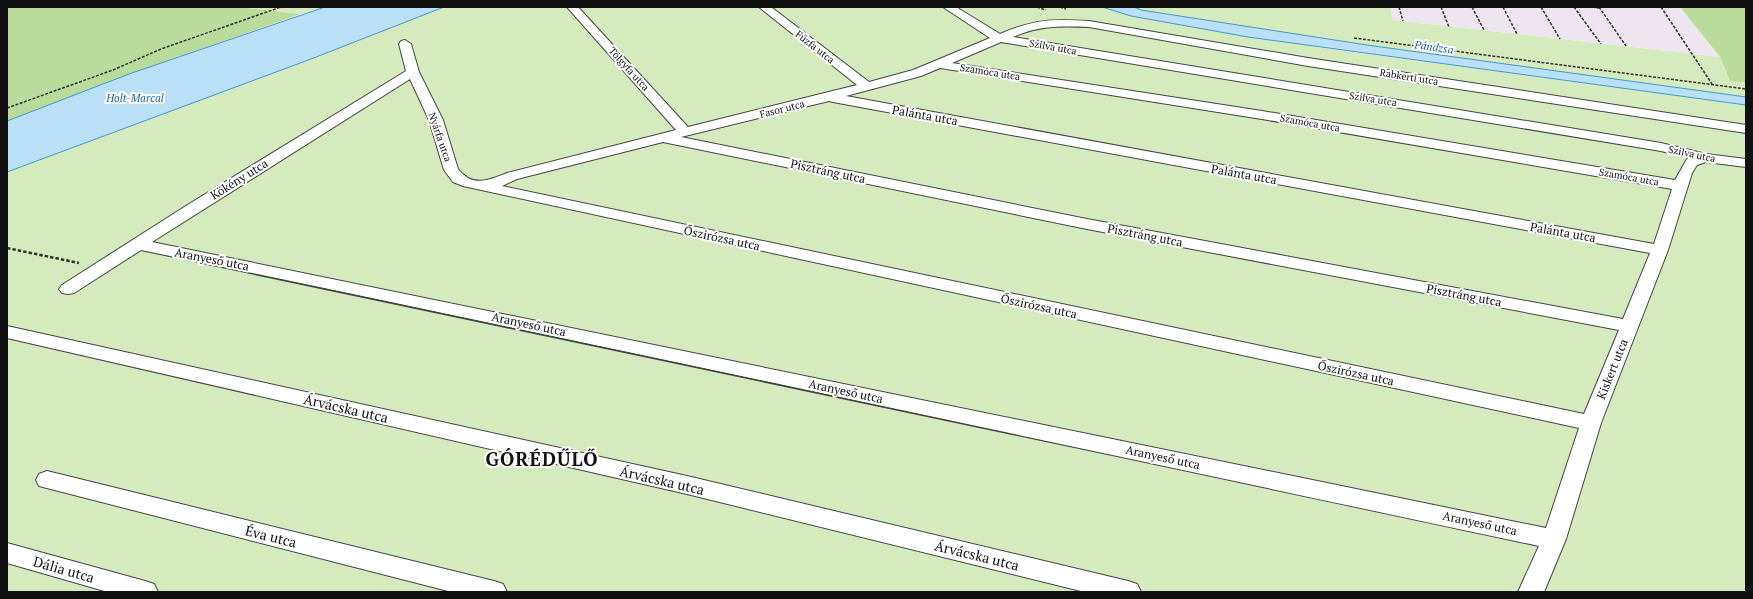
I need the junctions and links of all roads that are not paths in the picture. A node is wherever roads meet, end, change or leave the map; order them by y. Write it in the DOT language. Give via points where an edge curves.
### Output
graph roads {
  1 [pos="572,7"];
  2 [pos="764,7"];
  3 [pos="948,7"];
  4 [pos="1072,22"];
  5 [pos="999,38"];
  6 [pos="405,44"];
  7 [pos="938,64"];
  8 [pos="413,72"];
  9 [pos="867,87"];
  10 [pos="828,97"];
  11 [pos="1746,129"];
  12 [pos="685,132"];
  13 [pos="663,138"];
  14 [pos="1706,158"];
  15 [pos="1746,163"];
  16 [pos="488,186"];
  17 [pos="1681,186"];
  18 [pos="138,244"];
  19 [pos="1660,250"];
  20 [pos="68,289"];
  21 [pos="1629,326"];
  22 [pos="7,332"];
  23 [pos="1590,423"];
  24 [pos="47,480"];
  25 [pos="1554,539"];
  26 [pos="7,553"];
  27 [pos="145,592"];
  28 [pos="494,592"];
  29 [pos="1128,592"];
  30 [pos="1531,592"];
  1 -- 12 [label="street, Tölgyfa utca"];
  2 -- 9 [label="street, Fűzfa utca"];
  3 -- 5 [label="street"];
  4 -- 5 [label="street, Fasor utca" via="1040,24"];
  4 -- 11 [label="street, Rabkerti utca" via="1308,62"];
  5 -- 7 [label="street, Fasor utca"];
  5 -- 14 [label="street, Szilva utca" via="1638,143"];
  6 -- 8 [label="street, Nyárfa utca"];
  7 -- 9 [label="street, Fasor utca" via="917,73"];
  7 -- 17 [label="street, Szamóca utca"];
  8 -- 16 [label="street, Nyárfa utca" via="436,120 451,170 458,179"];
  8 -- 18 [label="street, Kökény utca"];
  9 -- 10 [label="street, Fasor utca"];
  10 -- 12 [label="street, Fasor utca"];
  10 -- 19 [label="street, Palánta utca"];
  12 -- 13 [label="street, Fasor utca"];
  13 -- 16 [label="street, Fasor utca" via="512,176"];
  13 -- 21 [label="street, Pisztráng utca" via="1087,224"];
  14 -- 15 [label="street, Szilva utca"];
  14 -- 17 [label="street, Kiskert utca" via="1692,162"];
  16 -- 23 [label="street, Őszirózsa utca"];
  17 -- 19 [label="street, Kiskert utca"];
  18 -- 20 [label="street, Kökény utca"];
  18 -- 25 [label="street, Aranyeső utca"];
  19 -- 21 [label="street, Kiskert utca"];
  21 -- 23 [label="street, Kiskert utca"];
  22 -- 29 [label="street, Árvácska utca" via="687,485"];
  23 -- 25 [label="street, Kiskert utca"];
  24 -- 28 [label="street, Éva utca"];
  25 -- 30 [label="street, Kiskert utca"];
  26 -- 27 [label="street, Dália utca"];
}
